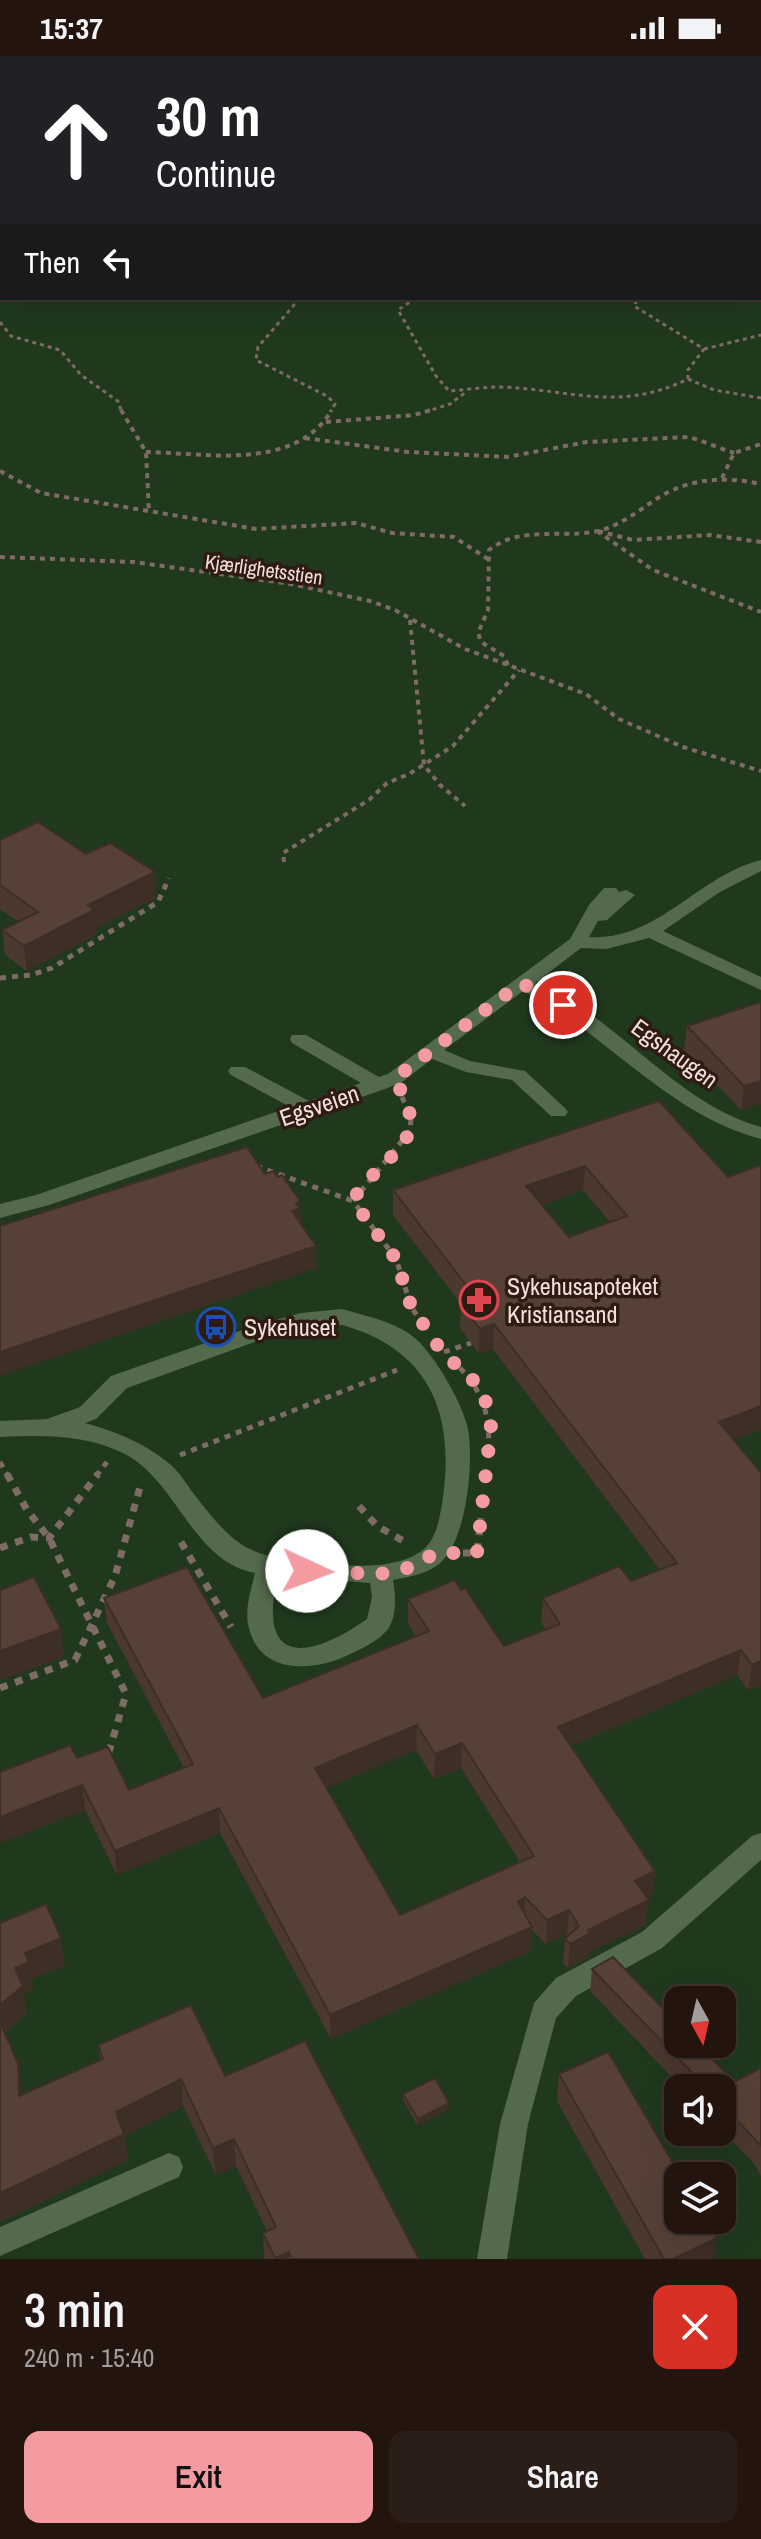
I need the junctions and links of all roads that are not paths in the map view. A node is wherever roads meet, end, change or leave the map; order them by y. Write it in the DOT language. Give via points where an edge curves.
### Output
graph roads {
  1 [pos="761,865"];
  2 [pos="618,893"];
  3 [pos="651,932"];
  4 [pos="577,942"];
  5 [pos="521,983"];
  6 [pos="761,984"];
  7 [pos="299,1039"];
  8 [pos="429,1051"];
  9 [pos="238,1071"];
  10 [pos="386,1081"];
  11 [pos="307,1108"];
  12 [pos="558,1112"];
  13 [pos="761,1133"];
  14 [pos="0,1211"];
  15 [pos="48,1427"];
  16 [pos="0,1429"];
  17 [pos="269,1566"];
  18 [pos="380,1574"];
  19 [pos="761,1844"];
  20 [pos="169,2167"];
  21 [pos="0,2242"];
  22 [pos="492,2259"];
  1 -- 3 [label="street" via="707,892"];
  2 -- 4 [label="street, Egsveien"];
  3 -- 4 [label="street" via="604,947"];
  3 -- 6 [label="street"];
  4 -- 5 [label="street, Egsveien"];
  5 -- 8 [label="street, Egsveien"];
  5 -- 13 [label="street, Egshaugen" via="577,1013 691,1099"];
  7 -- 10 [label="street"];
  8 -- 10 [label="street, Egsveien"];
  8 -- 12 [label="street" via="466,1066 518,1075"];
  9 -- 11 [label="street"];
  10 -- 11 [label="street, Egsveien"];
  11 -- 14 [label="street, Egsveien"];
  15 -- 16 [label="street"];
  15 -- 17 [label="street" via="85,1431 131,1447 165,1473 218,1542 251,1563"];
  15 -- 18 [label="street" via="88,1413 119,1382 257,1333 342,1317 374,1326 408,1344 425,1365 447,1399 457,1430 458,1474 449,1529 435,1553 412,1567"];
  17 -- 18 [label="street"];
  17 -- 18 [label="street" via="257,1616 265,1642 283,1654 304,1657 357,1641 378,1624 384,1597"];
  19 -- 22 [label="street" via="652,1940 566,1987 544,2012 514,2124"];
  20 -- 21 [label="street"];
}
